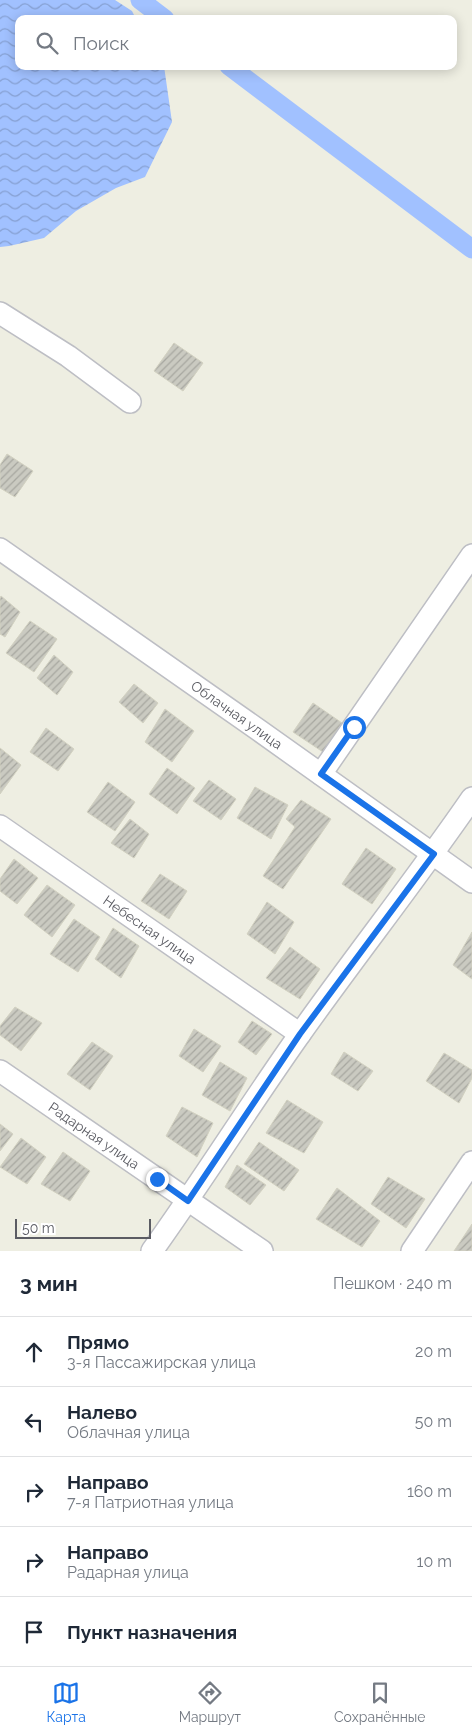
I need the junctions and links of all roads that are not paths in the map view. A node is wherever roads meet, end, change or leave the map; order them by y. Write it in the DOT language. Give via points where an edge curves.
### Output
graph roads {
  1 [pos="0,313"];
  2 [pos="130,402"];
  3 [pos="0,549"];
  4 [pos="472,555"];
  5 [pos="321,774"];
  6 [pos="472,798"];
  7 [pos="0,826"];
  8 [pos="434,854"];
  9 [pos="472,882"];
  10 [pos="300,1034"];
  11 [pos="0,1071"];
  12 [pos="472,1162"];
  13 [pos="188,1201"];
  14 [pos="152,1251"];
  15 [pos="262,1251"];
  16 [pos="412,1251"];
  1 -- 2 [label="street" via="68,356"];
  3 -- 5 [label="street, Облачная улица"];
  4 -- 5 [label="street"];
  5 -- 8 [label="street, Облачная улица"];
  6 -- 8 [label="street"];
  7 -- 10 [label="street, Небесная улица"];
  8 -- 9 [label="street, Облачная улица"];
  8 -- 10 [label="street"];
  10 -- 13 [label="street"];
  11 -- 13 [label="street, Радарная улица"];
  12 -- 16 [label="street"];
  13 -- 14 [label="street"];
  13 -- 15 [label="street, Радарная улица"];
}
